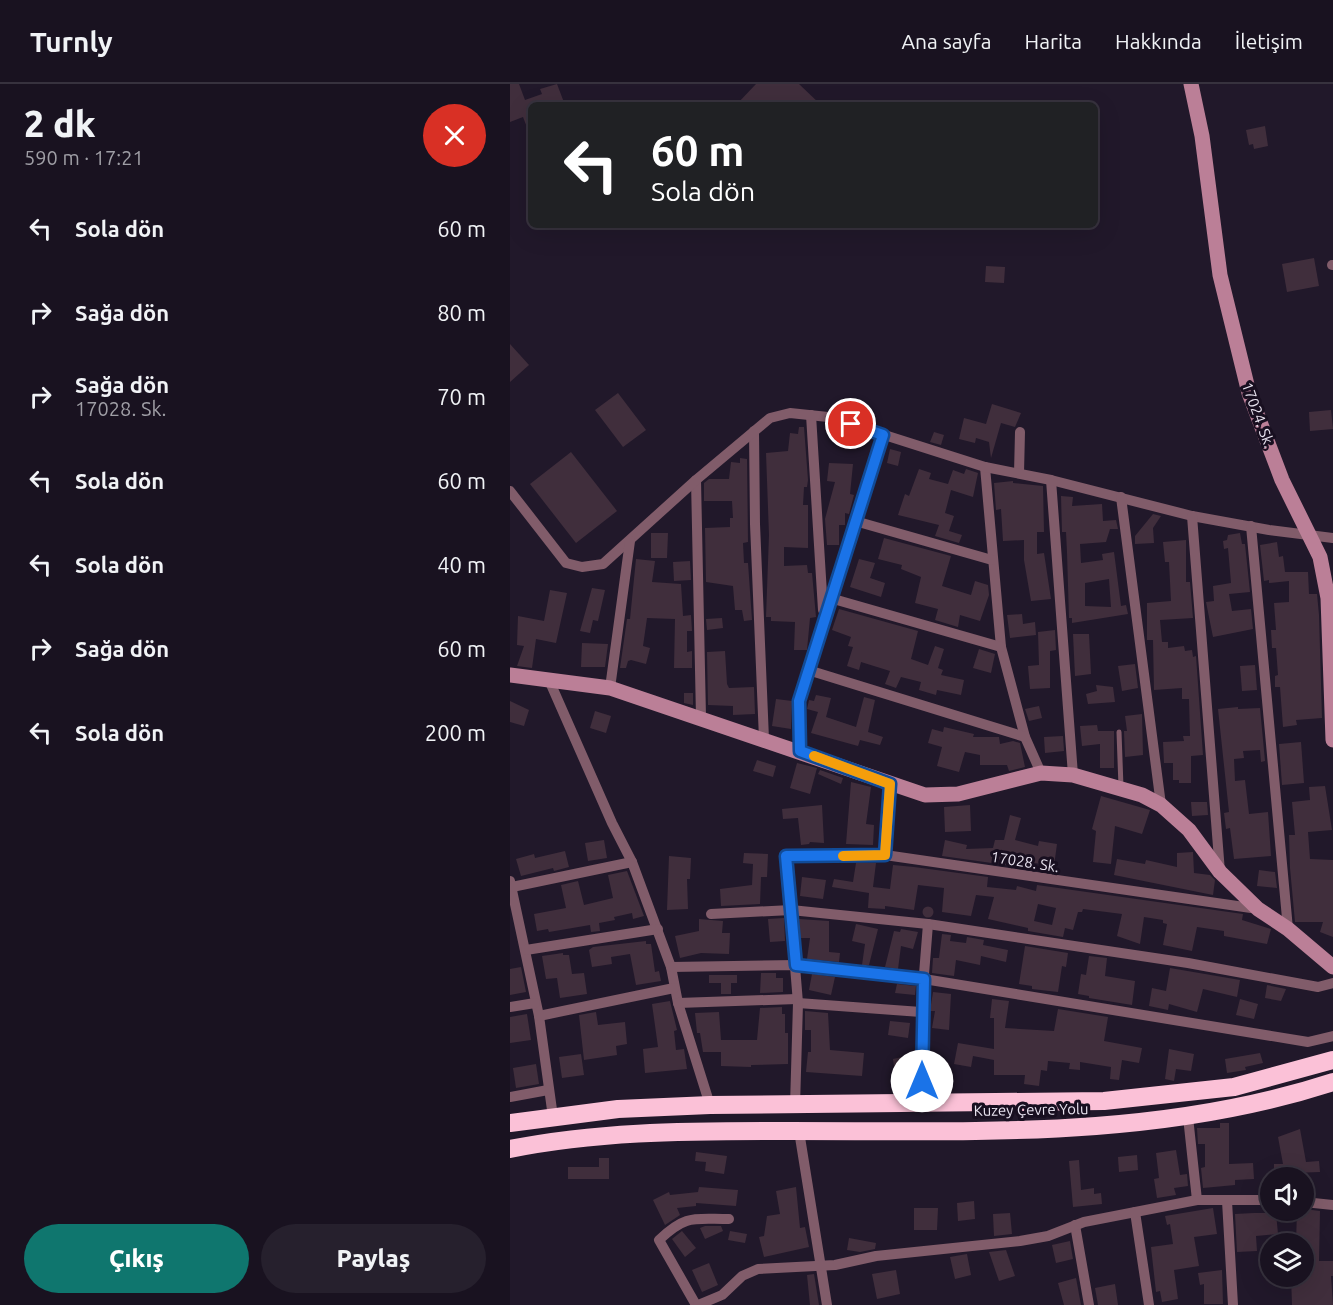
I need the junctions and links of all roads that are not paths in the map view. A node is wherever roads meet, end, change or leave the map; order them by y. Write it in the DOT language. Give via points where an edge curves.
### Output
graph roads {
  1 [pos="1191,84"];
  2 [pos="812,415"];
  3 [pos="754,431"];
  4 [pos="1020,432"];
  5 [pos="883,435"];
  6 [pos="985,467"];
  7 [pos="1019,473"];
  8 [pos="696,480"];
  9 [pos="1051,480"];
  10 [pos="510,491"];
  11 [pos="1121,497"];
  12 [pos="1192,516"];
  13 [pos="855,521"];
  14 [pos="1251,526"];
  15 [pos="1306,534"];
  16 [pos="1333,538"];
  17 [pos="630,541"];
  18 [pos="992,560"];
  19 [pos="830,598"];
  20 [pos="824,617"];
  21 [pos="1001,647"];
  22 [pos="808,670"];
  23 [pos="510,675"];
  24 [pos="549,680"];
  25 [pos="610,688"];
  26 [pos="701,717"];
  27 [pos="1119,732"];
  28 [pos="1025,736"];
  29 [pos="764,739"];
  30 [pos="1333,740"];
  31 [pos="800,751"];
  32 [pos="1041,773"];
  33 [pos="1072,775"];
  34 [pos="890,784"];
  35 [pos="1121,789"];
  36 [pos="1161,805"];
  37 [pos="885,855"];
  38 [pos="632,862"];
  39 [pos="1220,872"];
  40 [pos="511,884"];
  41 [pos="1258,909"];
  42 [pos="513,910"];
  43 [pos="791,910"];
  44 [pos="711,914"];
  45 [pos="928,924"];
  46 [pos="658,929"];
  47 [pos="1288,929"];
  48 [pos="526,950"];
  49 [pos="796,965"];
  50 [pos="671,967"];
  51 [pos="1333,967"];
  52 [pos="924,979"];
  53 [pos="1333,982"];
  54 [pos="674,988"];
  55 [pos="798,1001"];
  56 [pos="535,1003"];
  57 [pos="678,1004"];
  58 [pos="510,1007"];
  59 [pos="921,1011"];
  60 [pos="539,1016"];
  61 [pos="1333,1036"];
  62 [pos="1333,1060"];
  63 [pos="1333,1082"];
  64 [pos="548,1090"];
  65 [pos="510,1096"];
  66 [pos="922,1104"];
  67 [pos="710,1105"];
  68 [pos="795,1106"];
  69 [pos="553,1117"];
  70 [pos="1188,1117"];
  71 [pos="510,1123"];
  72 [pos="799,1131"];
  73 [pos="510,1149"];
  74 [pos="1197,1200"];
  75 [pos="1260,1200"];
  76 [pos="1227,1201"];
  77 [pos="1314,1203"];
  78 [pos="1333,1205"];
  79 [pos="1135,1212"];
  80 [pos="729,1219"];
  81 [pos="1074,1225"];
  82 [pos="821,1266"];
  83 [pos="716,1302"];
  84 [pos="697,1305"];
  85 [pos="827,1305"];
  86 [pos="1089,1305"];
  87 [pos="1149,1305"];
  88 [pos="1233,1305"];
  1 -- 15 [label="street, 17024. Sk." via="1202,136 1220,275 1237,350 1249,393"];
  2 -- 3 [label="street" via="790,413 770,418"];
  2 -- 5 [label="street"];
  2 -- 20 [label="street"];
  3 -- 8 [label="street"];
  3 -- 29 [label="street"];
  4 -- 7 [label="street"];
  5 -- 6 [label="street"];
  5 -- 13 [label="street"];
  6 -- 7 [label="street"];
  6 -- 18 [label="street"];
  7 -- 9 [label="street"];
  8 -- 17 [label="street"];
  8 -- 26 [label="street"];
  9 -- 11 [label="street"];
  9 -- 33 [label="street"];
  10 -- 17 [label="street" via="566,563 582,567 603,564"];
  11 -- 12 [label="street"];
  11 -- 36 [label="street"];
  12 -- 14 [label="street"];
  12 -- 39 [label="street"];
  13 -- 18 [label="street"];
  13 -- 19 [label="street"];
  14 -- 15 [label="street"];
  14 -- 47 [label="street"];
  15 -- 16 [label="street"];
  15 -- 30 [label="street, 17024. Sk." via="1320,557 1328,598"];
  17 -- 25 [label="street"];
  18 -- 21 [label="street"];
  19 -- 20 [label="street"];
  19 -- 21 [label="street"];
  20 -- 22 [label="street"];
  21 -- 28 [label="street"];
  22 -- 28 [label="street"];
  22 -- 31 [label="street" via="799,701"];
  23 -- 24 [label="street"];
  24 -- 25 [label="street"];
  24 -- 38 [label="street"];
  25 -- 26 [label="street"];
  26 -- 29 [label="street"];
  27 -- 35 [label="lane"];
  28 -- 32 [label="street"];
  29 -- 31 [label="street"];
  31 -- 34 [label="street"];
  32 -- 33 [label="street"];
  32 -- 34 [label="street" via="958,794 926,795"];
  33 -- 35 [label="street"];
  34 -- 37 [label="street"];
  35 -- 36 [label="street"];
  36 -- 39 [label="street" via="1189,830"];
  37 -- 41 [label="street, 17028. Sk."];
  37 -- 43 [label="street, 17028. Sk." via="786,856"];
  38 -- 40 [label="street"];
  38 -- 46 [label="street"];
  39 -- 41 [label="street"];
  40 -- 42 [label="street"];
  41 -- 47 [label="street"];
  42 -- 48 [label="street"];
  43 -- 44 [label="street"];
  43 -- 45 [label="street"];
  43 -- 49 [label="street"];
  45 -- 52 [label="street"];
  45 -- 53 [label="street" via="1318,987"];
  46 -- 48 [label="street"];
  46 -- 50 [label="street"];
  47 -- 51 [label="street"];
  48 -- 56 [label="street"];
  49 -- 50 [label="street"];
  49 -- 52 [label="street"];
  49 -- 55 [label="street"];
  50 -- 54 [label="street"];
  52 -- 59 [label="street"];
  52 -- 61 [label="street" via="1308,1042"];
  54 -- 57 [label="street"];
  54 -- 60 [label="street"];
  55 -- 57 [label="street"];
  55 -- 59 [label="street"];
  55 -- 68 [label="street"];
  56 -- 58 [label="street"];
  56 -- 60 [label="street"];
  57 -- 67 [label="street"];
  59 -- 66 [label="street"];
  60 -- 64 [label="street"];
  62 -- 66 [label="highway, Kuzey Çevre Yolu" via="1234,1087 1104,1101"];
  63 -- 70 [label="highway, Kuzey Çevre Yolu" via="1277,1100"];
  64 -- 65 [label="street"];
  64 -- 69 [label="street"];
  66 -- 68 [label="highway, Kuzey Çevre Yolu"];
  67 -- 68 [label="highway, Kuzey Çevre Yolu"];
  67 -- 69 [label="highway, Kuzey Çevre Yolu" via="618,1109"];
  69 -- 71 [label="highway, Kuzey Çevre Yolu"];
  70 -- 72 [label="highway, Kuzey Çevre Yolu" via="1073,1129"];
  70 -- 74 [label="street"];
  72 -- 73 [label="highway, Kuzey Çevre Yolu" via="659,1131 564,1139"];
  72 -- 82 [label="street"];
  74 -- 76 [label="street"];
  74 -- 79 [label="street"];
  75 -- 76 [label="street"];
  76 -- 88 [label="street"];
  77 -- 78 [label="street"];
  79 -- 81 [label="street"];
  79 -- 87 [label="street"];
  80 -- 84 [label="street" via="687,1219 659,1240"];
  81 -- 82 [label="street" via="1048,1236 918,1250"];
  81 -- 86 [label="street"];
  82 -- 83 [label="street" via="758,1269 742,1276"];
  82 -- 85 [label="street"];
  83 -- 84 [label="street"];
}
